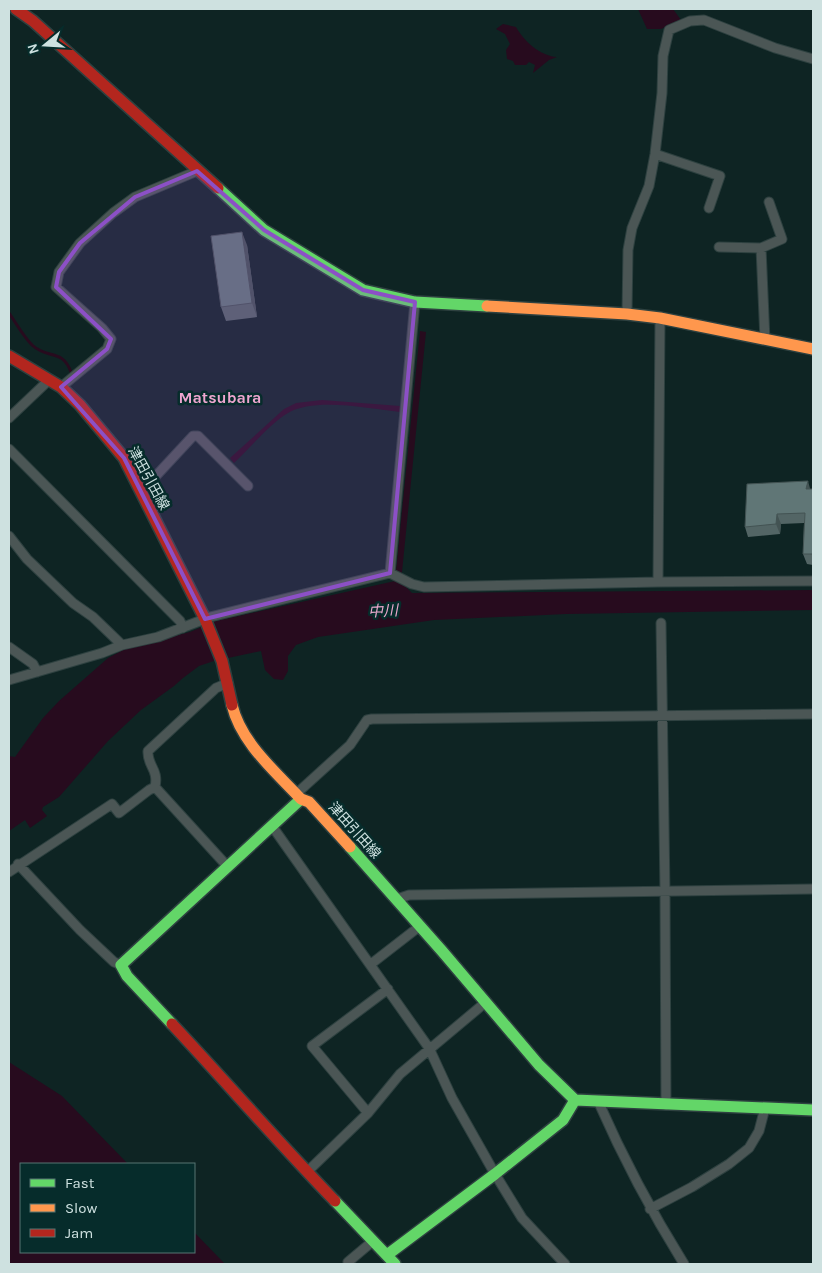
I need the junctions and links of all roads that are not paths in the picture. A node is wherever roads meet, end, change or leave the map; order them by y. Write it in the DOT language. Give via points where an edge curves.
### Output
graph roads {
  1 [pos="16,9"];
  2 [pos="813,59"];
  3 [pos="655,154"];
  4 [pos="197,171"];
  5 [pos="770,202"];
  6 [pos="709,208"];
  7 [pos="719,247"];
  8 [pos="762,248"];
  9 [pos="415,302"];
  10 [pos="627,314"];
  11 [pos="660,318"];
  12 [pos="765,340"];
  13 [pos="813,349"];
  14 [pos="9,356"];
  15 [pos="49,380"];
  16 [pos="61,387"];
  17 [pos="9,418"];
  18 [pos="9,449"];
  19 [pos="248,486"];
  20 [pos="141,492"];
  21 [pos="9,536"];
  22 [pos="390,573"];
  23 [pos="813,580"];
  24 [pos="658,582"];
  25 [pos="206,621"];
  26 [pos="661,623"];
  27 [pos="183,628"];
  28 [pos="122,645"];
  29 [pos="9,647"];
  30 [pos="38,672"];
  31 [pos="9,680"];
  32 [pos="228,682"];
  33 [pos="813,714"];
  34 [pos="663,716"];
  35 [pos="155,787"];
  36 [pos="298,797"];
  37 [pos="272,826"];
  38 [pos="18,864"];
  39 [pos="228,867"];
  40 [pos="9,872"];
  41 [pos="813,889"];
  42 [pos="665,892"];
  43 [pos="397,899"];
  44 [pos="420,926"];
  45 [pos="371,964"];
  46 [pos="121,965"];
  47 [pos="388,989"];
  48 [pos="486,1002"];
  49 [pos="429,1048"];
  50 [pos="575,1100"];
  51 [pos="598,1101"];
  52 [pos="666,1104"];
  53 [pos="765,1108"];
  54 [pos="813,1110"];
  55 [pos="368,1113"];
  56 [pos="308,1171"];
  57 [pos="495,1174"];
  58 [pos="650,1209"];
  59 [pos="373,1241"];
  60 [pos="391,1260"];
  61 [pos="349,1264"];
  62 [pos="565,1264"];
  63 [pos="684,1264"];
  1 -- 4 [label="street"];
  2 -- 3 [label="street" via="704,20 690,20 669,30 663,56"];
  3 -- 6 [label="street" via="720,176"];
  3 -- 10 [label="street" via="649,186 632,228 628,250"];
  4 -- 9 [label="street" via="264,230 363,290"];
  4 -- 16 [label="street" via="135,197 113,213 80,243 59,272 56,287 111,338 107,349"];
  5 -- 8 [label="street" via="782,239"];
  7 -- 8 [label="street"];
  8 -- 12 [label="street"];
  9 -- 10 [label="street"];
  9 -- 22 [label="street"];
  10 -- 11 [label="street"];
  11 -- 12 [label="street"];
  11 -- 24 [label="street"];
  12 -- 13 [label="street"];
  14 -- 15 [label="street, 津田引田線"];
  15 -- 16 [label="street, 津田引田線"];
  15 -- 17 [label="street"];
  16 -- 20 [label="street, 津田引田線" via="124,458"];
  18 -- 27 [label="street" via="180,620"];
  19 -- 20 [label="street" via="198,436 193,436"];
  20 -- 25 [label="street, 津田引田線"];
  21 -- 28 [label="street" via="27,559 66,597"];
  22 -- 24 [label="street" via="424,587"];
  22 -- 25 [label="street"];
  23 -- 24 [label="street"];
  25 -- 27 [label="street"];
  25 -- 32 [label="street, 津田引田線"];
  26 -- 34 [label="street"];
  27 -- 28 [label="street"];
  28 -- 30 [label="street"];
  29 -- 30 [label="street" via="33,664"];
  30 -- 31 [label="street"];
  32 -- 35 [label="street" via="216,688 148,751 147,756 157,777"];
  32 -- 36 [label="street, 津田引田線" via="234,713 250,744"];
  33 -- 34 [label="street"];
  34 -- 36 [label="street" via="367,720 350,745"];
  34 -- 42 [label="street"];
  35 -- 38 [label="street" via="119,812 112,804"];
  35 -- 39 [label="street"];
  36 -- 37 [label="street"];
  36 -- 43 [label="street, 津田引田線" via="309,802"];
  37 -- 39 [label="street"];
  37 -- 45 [label="street"];
  38 -- 40 [label="street"];
  38 -- 46 [label="street" via="87,936"];
  39 -- 46 [label="street"];
  41 -- 42 [label="street"];
  42 -- 43 [label="street" via="409,896"];
  42 -- 52 [label="street"];
  43 -- 44 [label="street, 津田引田線"];
  44 -- 45 [label="street"];
  44 -- 48 [label="street, 津田引田線"];
  45 -- 47 [label="street"];
  46 -- 56 [label="street" via="127,976"];
  47 -- 49 [label="street"];
  47 -- 55 [label="street" via="312,1046"];
  48 -- 49 [label="street"];
  48 -- 50 [label="street, 津田引田線" via="540,1067"];
  49 -- 55 [label="street" via="400,1074"];
  49 -- 57 [label="street" via="452,1098"];
  50 -- 51 [label="street"];
  50 -- 57 [label="street" via="563,1120"];
  51 -- 52 [label="street"];
  51 -- 58 [label="street"];
  52 -- 53 [label="street"];
  53 -- 54 [label="street"];
  53 -- 58 [label="street" via="759,1131 749,1148 692,1188"];
  55 -- 56 [label="street"];
  56 -- 59 [label="street"];
  57 -- 60 [label="street"];
  57 -- 62 [label="street" via="522,1218"];
  58 -- 63 [label="street"];
  59 -- 60 [label="street"];
  59 -- 61 [label="street"];
}
